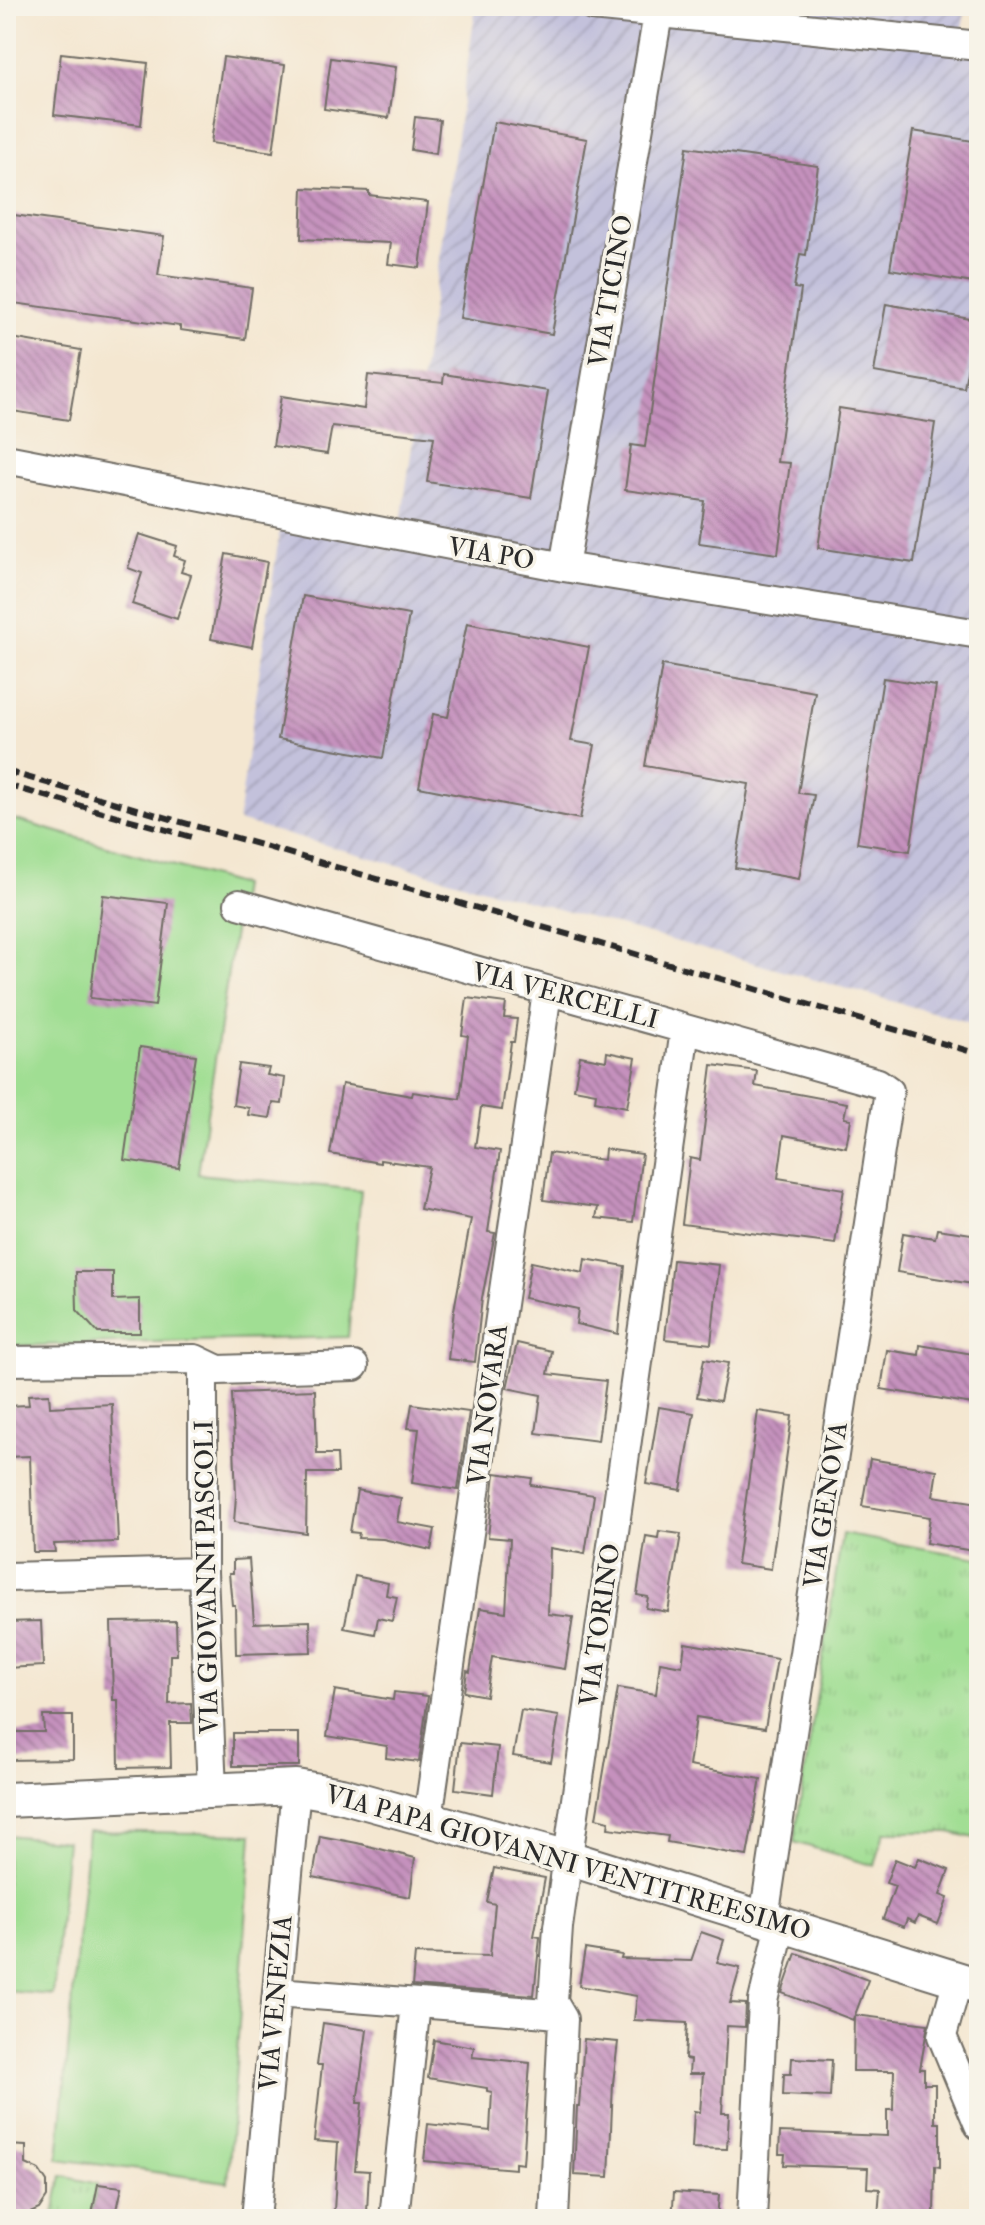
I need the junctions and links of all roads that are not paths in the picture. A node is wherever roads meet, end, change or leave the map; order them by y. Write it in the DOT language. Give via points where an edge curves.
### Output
graph roads {
  1 [pos="592,6"];
  2 [pos="658,14"];
  3 [pos="979,46"];
  4 [pos="6,459"];
  5 [pos="564,567"];
  6 [pos="979,634"];
  7 [pos="239,904"];
  8 [pos="547,992"];
  9 [pos="685,1030"];
  10 [pos="889,1091"];
  11 [pos="6,1361"];
  12 [pos="203,1363"];
  13 [pos="354,1366"];
  14 [pos="203,1572"];
  15 [pos="6,1577"];
  16 [pos="296,1787"];
  17 [pos="212,1791"];
  18 [pos="6,1800"];
  19 [pos="428,1818"];
  20 [pos="568,1858"];
  21 [pos="772,1921"];
  22 [pos="968,1983"];
  23 [pos="277,1992"];
  24 [pos="416,2003"];
  25 [pos="559,2014"];
  26 [pos="979,2125"];
  27 [pos="256,2219"];
  28 [pos="394,2219"];
  29 [pos="554,2219"];
  30 [pos="752,2219"];
  1 -- 2 [label="street"];
  2 -- 3 [label="street"];
  2 -- 5 [label="street, VIA TICINO"];
  4 -- 5 [label="street, VIA PO"];
  5 -- 6 [label="street, VIA PO"];
  7 -- 8 [label="street, VIA VERCELLI"];
  8 -- 9 [label="street, VIA VERCELLI"];
  8 -- 19 [label="street, VIA NOVARA"];
  9 -- 10 [label="street, VIA VERCELLI" via="878,1083"];
  9 -- 20 [label="street, VIA TORINO"];
  10 -- 21 [label="street, VIA GENOVA"];
  11 -- 12 [label="street"];
  12 -- 13 [label="street" via="218,1370"];
  12 -- 14 [label="street, VIA GIOVANNI PASCOLI"];
  14 -- 15 [label="street"];
  14 -- 17 [label="street, VIA GIOVANNI PASCOLI"];
  16 -- 17 [label="street, VIA PAPA GIOVANNI VENTITREESIMO"];
  16 -- 19 [label="street, VIA PAPA GIOVANNI VENTITREESIMO"];
  16 -- 23 [label="street, VIA VENEZIA"];
  17 -- 18 [label="street, VIA PAPA GIOVANNI VENTITREESIMO"];
  19 -- 20 [label="street, VIA PAPA GIOVANNI VENTITREESIMO"];
  20 -- 21 [label="street, VIA PAPA GIOVANNI VENTITREESIMO"];
  20 -- 25 [label="street, VIA TORINO" via="553,2002"];
  21 -- 22 [label="street, VIA PAPA GIOVANNI VENTITREESIMO"];
  21 -- 30 [label="street, VIA GENOVA"];
  22 -- 26 [label="street" via="942,2036"];
  23 -- 24 [label="street"];
  23 -- 27 [label="street, VIA VENEZIA"];
  24 -- 25 [label="street"];
  24 -- 28 [label="street"];
  25 -- 29 [label="street, VIA TORINO" via="563,2019"];
}
